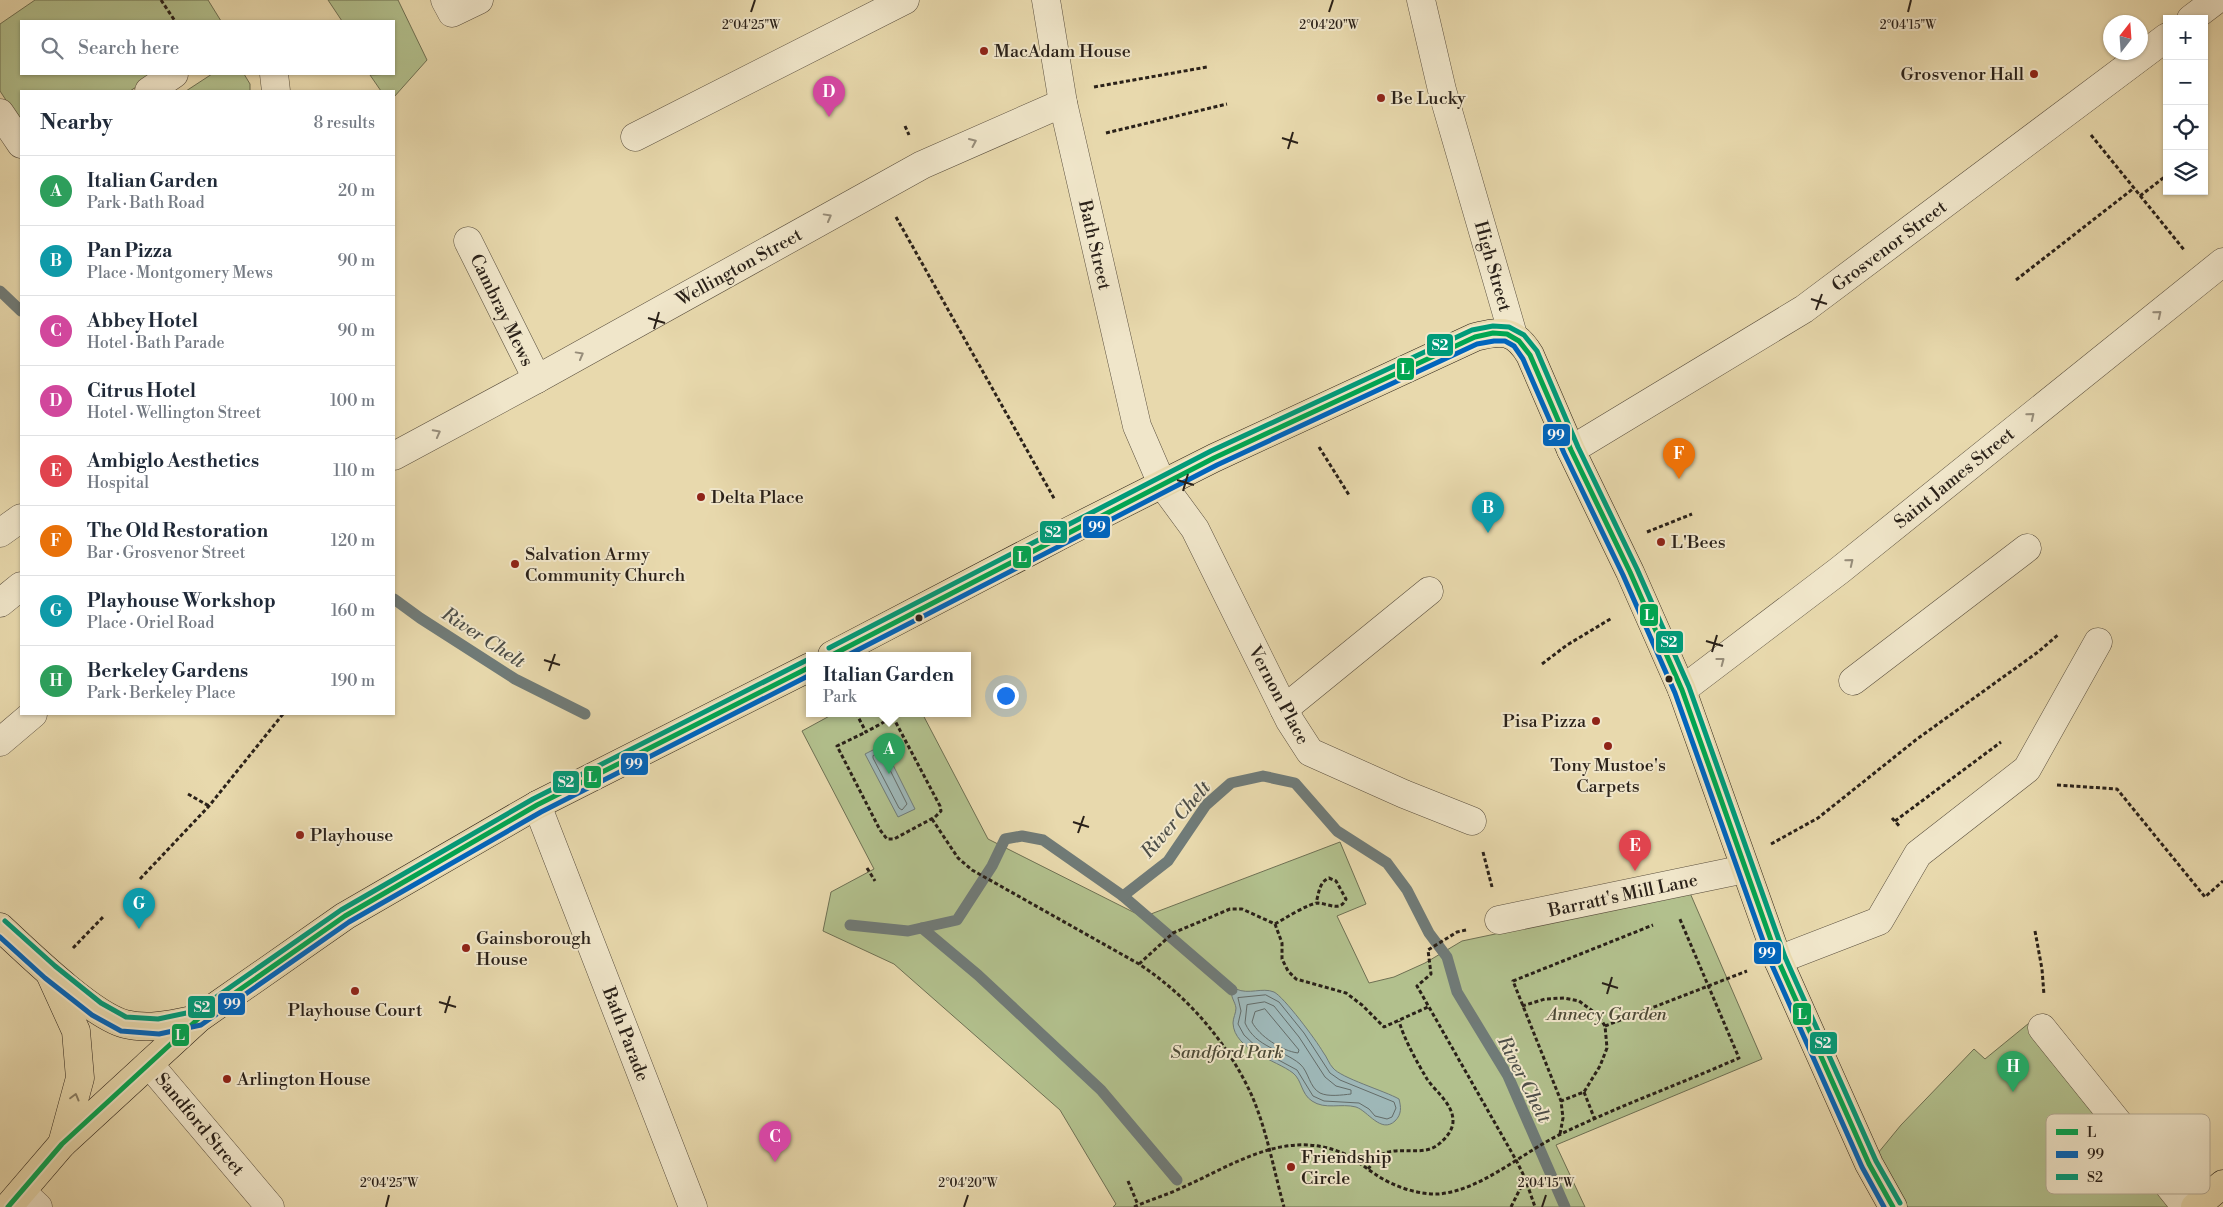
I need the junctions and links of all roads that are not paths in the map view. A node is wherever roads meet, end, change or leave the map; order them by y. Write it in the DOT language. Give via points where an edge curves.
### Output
graph roads {
  1 [pos="445,0"];
  2 [pos="479,0"];
  3 [pos="905,0"];
  4 [pos="1046,0"];
  5 [pos="1421,0"];
  6 [pos="2216,0"];
  7 [pos="2196,15"];
  8 [pos="2163,40"];
  9 [pos="173,75"];
  10 [pos="274,75"];
  11 [pos="150,90"];
  12 [pos="276,90"];
  13 [pos="1062,97"];
  14 [pos="0,113"];
  15 [pos="635,137"];
  16 [pos="20,143"];
  17 [pos="468,240"];
  18 [pos="2214,269"];
  19 [pos="1514,335"];
  20 [pos="537,379"];
  21 [pos="1571,450"];
  22 [pos="395,455"];
  23 [pos="1162,484"];
  24 [pos="20,519"];
  25 [pos="0,533"];
  26 [pos="2027,548"];
  27 [pos="20,587"];
  28 [pos="1429,591"];
  29 [pos="0,603"];
  30 [pos="2098,642"];
  31 [pos="838,652"];
  32 [pos="806,669"];
  33 [pos="1853,681"];
  34 [pos="1682,690"];
  35 [pos="1284,709"];
  36 [pos="32,715"];
  37 [pos="0,742"];
  38 [pos="537,805"];
  39 [pos="1472,821"];
  40 [pos="1744,864"];
  41 [pos="1499,920"];
  42 [pos="0,927"];
  43 [pos="1778,960"];
  44 [pos="50,972"];
  45 [pos="199,1018"];
  46 [pos="2042,1028"];
  47 [pos="149,1064"];
  48 [pos="2111,1114"];
  49 [pos="62,1144"];
  50 [pos="2223,1184"];
  51 [pos="2176,1194"];
  52 [pos="23,1202"];
  53 [pos="270,1207"];
  54 [pos="693,1207"];
  55 [pos="1893,1207"];
  56 [pos="2186,1207"];
  57 [pos="2195,1207"];
  1 -- 2 [label="street" via="452,13"];
  3 -- 15 [label="street"];
  4 -- 13 [label="street, Bath Street"];
  5 -- 19 [label="street, High Street" via="1442,90"];
  6 -- 7 [label="street"];
  8 -- 21 [label="street, Grosvenor Street" via="1804,309"];
  9 -- 11 [label="street"];
  10 -- 12 [label="street"];
  20 -- 13 [label="street, Wellington Street, one-way" via="922,165"];
  13 -- 23 [label="street, Bath Street" via="1137,426"];
  14 -- 16 [label="street"];
  17 -- 20 [label="street, Cambray Mews"];
  34 -- 18 [label="street, Saint James Street, one-way" via="1840,570"];
  19 -- 21 [label="main road, High Street" via="1530,355"];
  19 -- 23 [label="main road" via="1493,332 1475,337"];
  22 -- 20 [label="street, Wellington Street, one-way"];
  21 -- 34 [label="main road, High Street"];
  23 -- 31 [label="main road"];
  23 -- 35 [label="street, Vernon Place" via="1195,529"];
  24 -- 25 [label="street"];
  26 -- 33 [label="street"];
  27 -- 29 [label="street"];
  28 -- 35 [label="street"];
  30 -- 43 [label="street" via="2027,769 1918,854 1878,921"];
  32 -- 38 [label="main road"];
  34 -- 40 [label="main road, High Street"];
  35 -- 39 [label="street, Vernon Place" via="1310,752"];
  36 -- 37 [label="street"];
  38 -- 45 [label="main road" via="345,916"];
  38 -- 54 [label="street, Bath Parade"];
  40 -- 41 [label="street, Barratt's Mill Lane"];
  40 -- 43 [label="main road, High Street"];
  42 -- 44 [label="main road"];
  43 -- 55 [label="main road, High Street" via="1869,1164"];
  44 -- 45 [label="main road" via="97,1009 124,1024 158,1027"];
  49 -- 44 [label="main road, one-way" via="80,1078 76,1031"];
  45 -- 47 [label="main road"];
  46 -- 48 [label="street"];
  47 -- 49 [label="main road"];
  47 -- 53 [label="street, Sandford Street"];
  49 -- 52 [label="main road"];
  50 -- 57 [label="main road"];
  51 -- 56 [label="street"];
}
